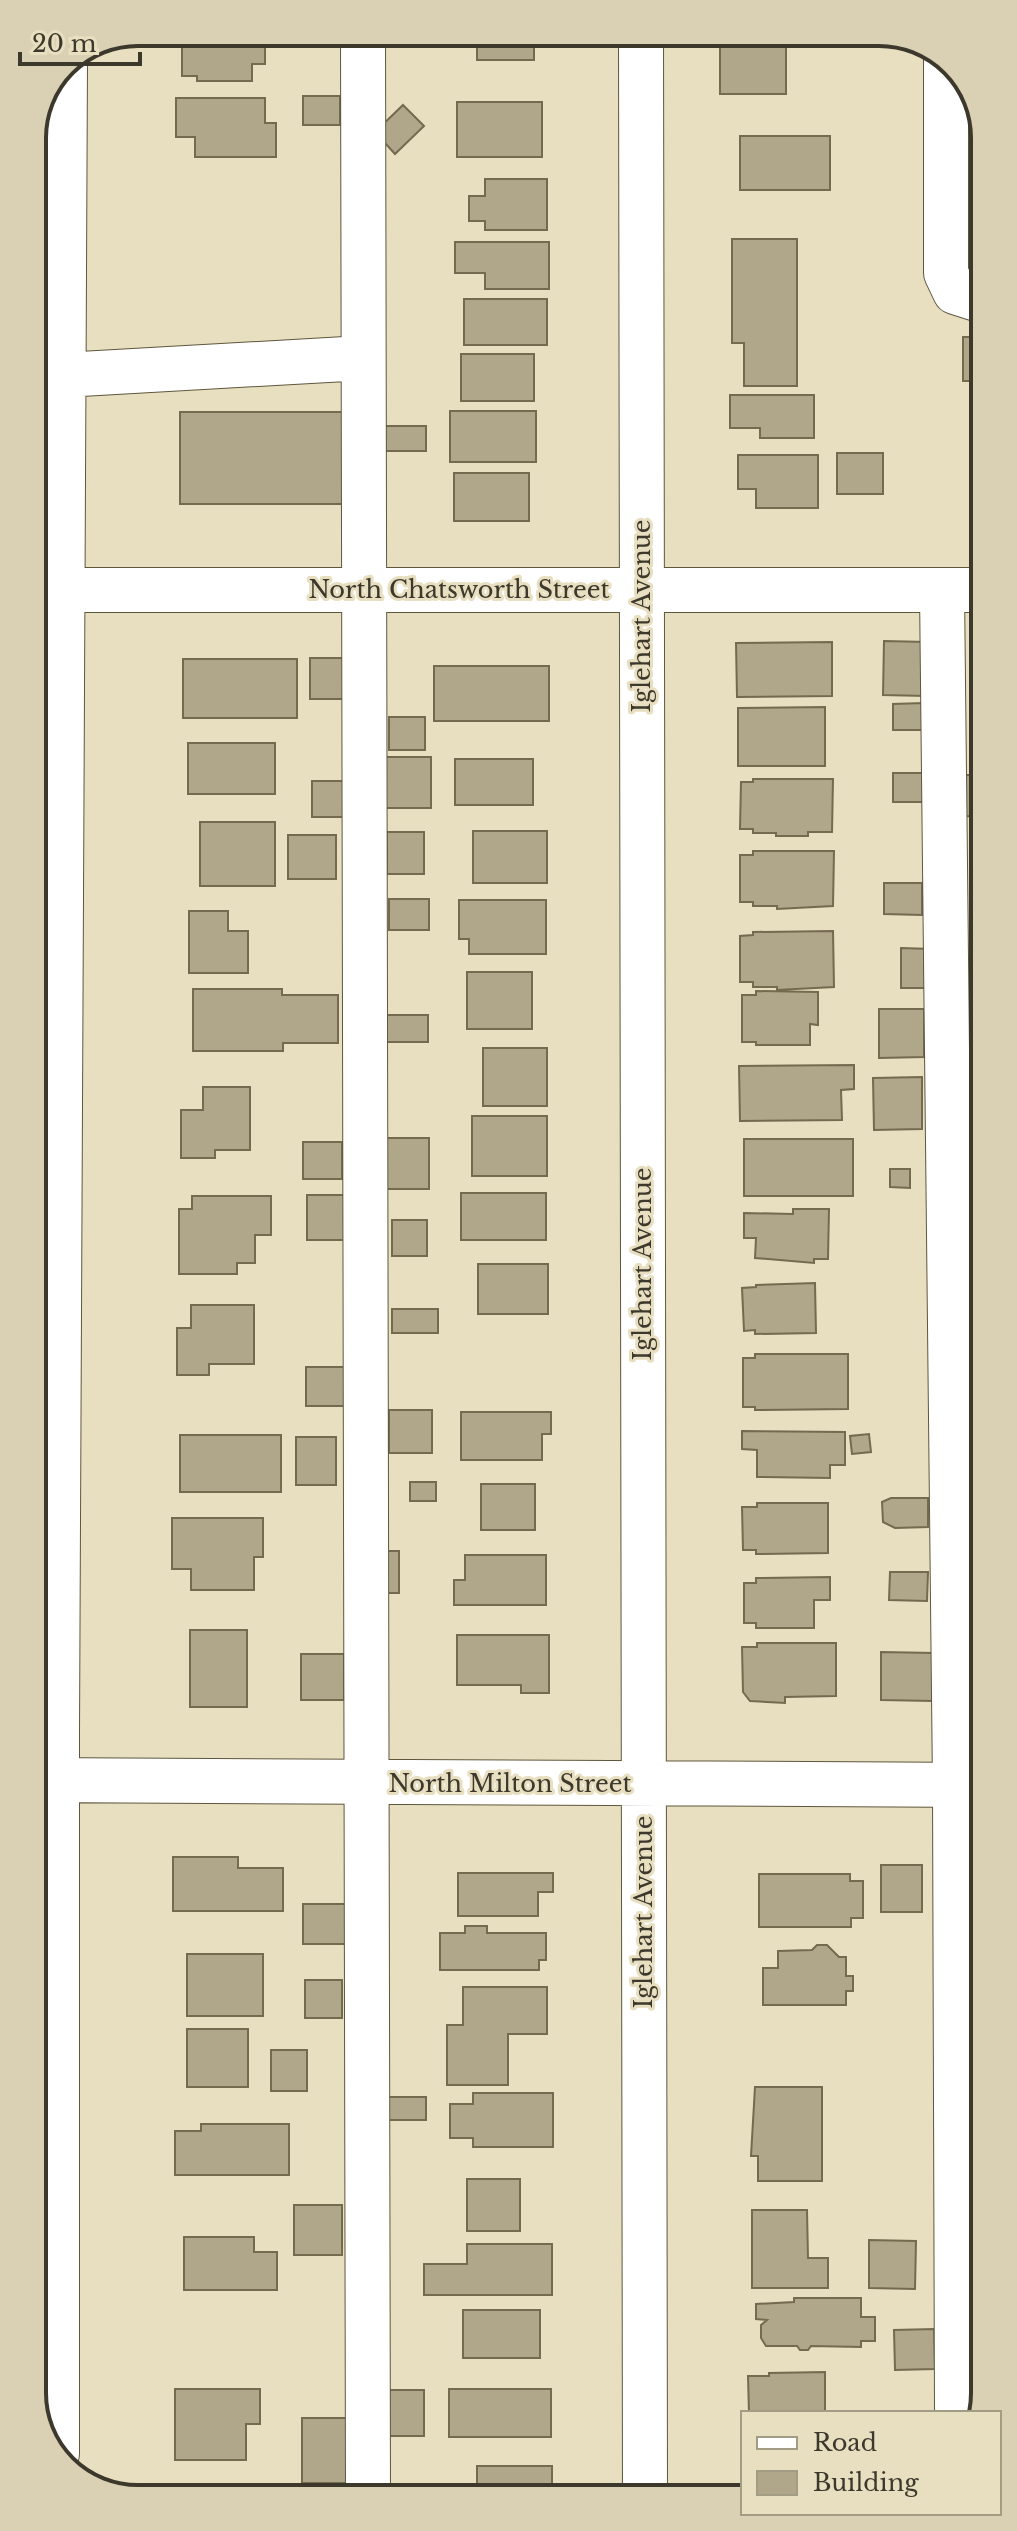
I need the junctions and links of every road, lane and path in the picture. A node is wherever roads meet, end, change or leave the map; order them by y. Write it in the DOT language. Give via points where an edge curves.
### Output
graph roads {
  1 [pos="363,46"];
  2 [pos="641,46"];
  3 [pos="946,75"];
  4 [pos="65,82"];
  5 [pos="971,297"];
  6 [pos="363,358"];
  7 [pos="63,375"];
  8 [pos="47,590"];
  9 [pos="363,590"];
  10 [pos="642,590"];
  11 [pos="961,590"];
  12 [pos="47,1780"];
  13 [pos="368,1784"];
  14 [pos="644,1784"];
  15 [pos="969,1785"];
  16 [pos="957,2411"];
  17 [pos="57,2434"];
  18 [pos="368,2485"];
  19 [pos="645,2485"];
  1 -- 6 [label="street"];
  2 -- 10 [label="street, Iglehart Avenue"];
  3 -- 5 [label="street" via="946,273 955,292"];
  4 -- 7 [label="street"];
  6 -- 7 [label="street"];
  6 -- 9 [label="street"];
  7 -- 8 [label="street"];
  8 -- 9 [label="street, North Chatsworth Street"];
  8 -- 12 [label="street"];
  9 -- 10 [label="street, North Chatsworth Street"];
  9 -- 13 [label="street"];
  10 -- 11 [label="street, North Chatsworth Street"];
  10 -- 14 [label="street, Iglehart Avenue"];
  11 -- 15 [label="street"];
  12 -- 13 [label="street, North Milton Street"];
  12 -- 17 [label="street"];
  13 -- 14 [label="street, North Milton Street"];
  13 -- 18 [label="street"];
  14 -- 15 [label="street, North Milton Street"];
  14 -- 19 [label="street, Iglehart Avenue"];
  15 -- 16 [label="street"];
}
